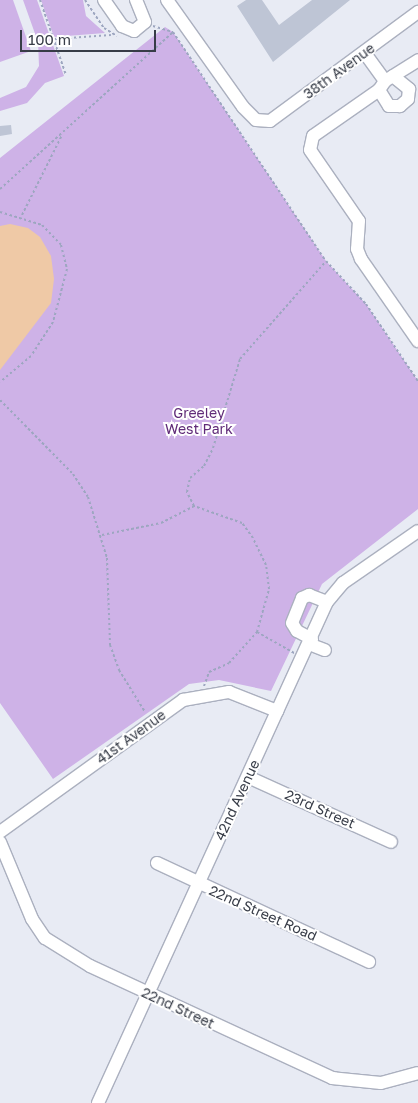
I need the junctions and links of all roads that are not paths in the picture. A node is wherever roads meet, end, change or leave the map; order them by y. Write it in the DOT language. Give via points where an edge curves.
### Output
graph roads {
  1 [pos="104,0"];
  2 [pos="136,0"];
  3 [pos="167,0"];
  4 [pos="418,12"];
  5 [pos="364,52"];
  6 [pos="418,60"];
  7 [pos="386,82"];
  8 [pos="413,324"];
  9 [pos="418,341"];
  10 [pos="418,530"];
  11 [pos="328,602"];
  12 [pos="310,641"];
  13 [pos="325,650"];
  14 [pos="277,711"];
  15 [pos="248,777"];
  16 [pos="0,832"];
  17 [pos="0,842"];
  18 [pos="391,842"];
  19 [pos="157,863"];
  20 [pos="198,884"];
  21 [pos="369,962"];
  22 [pos="146,994"];
  23 [pos="418,1073"];
  24 [pos="101,1102"];
  1 -- 2 [label="street" via="125,28 134,31 145,22"];
  3 -- 5 [label="street, 38th Avenue" via="256,120 270,121"];
  4 -- 5 [label="street, 38th Avenue"];
  5 -- 7 [label="street"];
  6 -- 7 [label="street"];
  7 -- 8 [label="street" via="313,136 310,150 359,221 356,249"];
  8 -- 9 [label="street"];
  10 -- 11 [label="street, 42nd Avenue" via="343,583"];
  11 -- 12 [label="street, 42nd Avenue"];
  11 -- 12 [label="street" via="309,595 302,598 292,623"];
  12 -- 13 [label="street"];
  12 -- 14 [label="street, 42nd Avenue"];
  14 -- 15 [label="street, 42nd Avenue"];
  14 -- 16 [label="street, 41st Avenue" via="229,692 203,693 183,700"];
  15 -- 18 [label="street, 23rd Street"];
  15 -- 20 [label="street, 42nd Avenue"];
  17 -- 22 [label="street, 22nd Street" via="32,919 46,938"];
  19 -- 20 [label="street, 22nd Street Road"];
  20 -- 21 [label="street, 22nd Street Road"];
  20 -- 22 [label="street, 42nd Avenue"];
  22 -- 23 [label="street, 22nd Street" via="332,1078 381,1083"];
  22 -- 24 [label="street, 42nd Avenue"];
}
